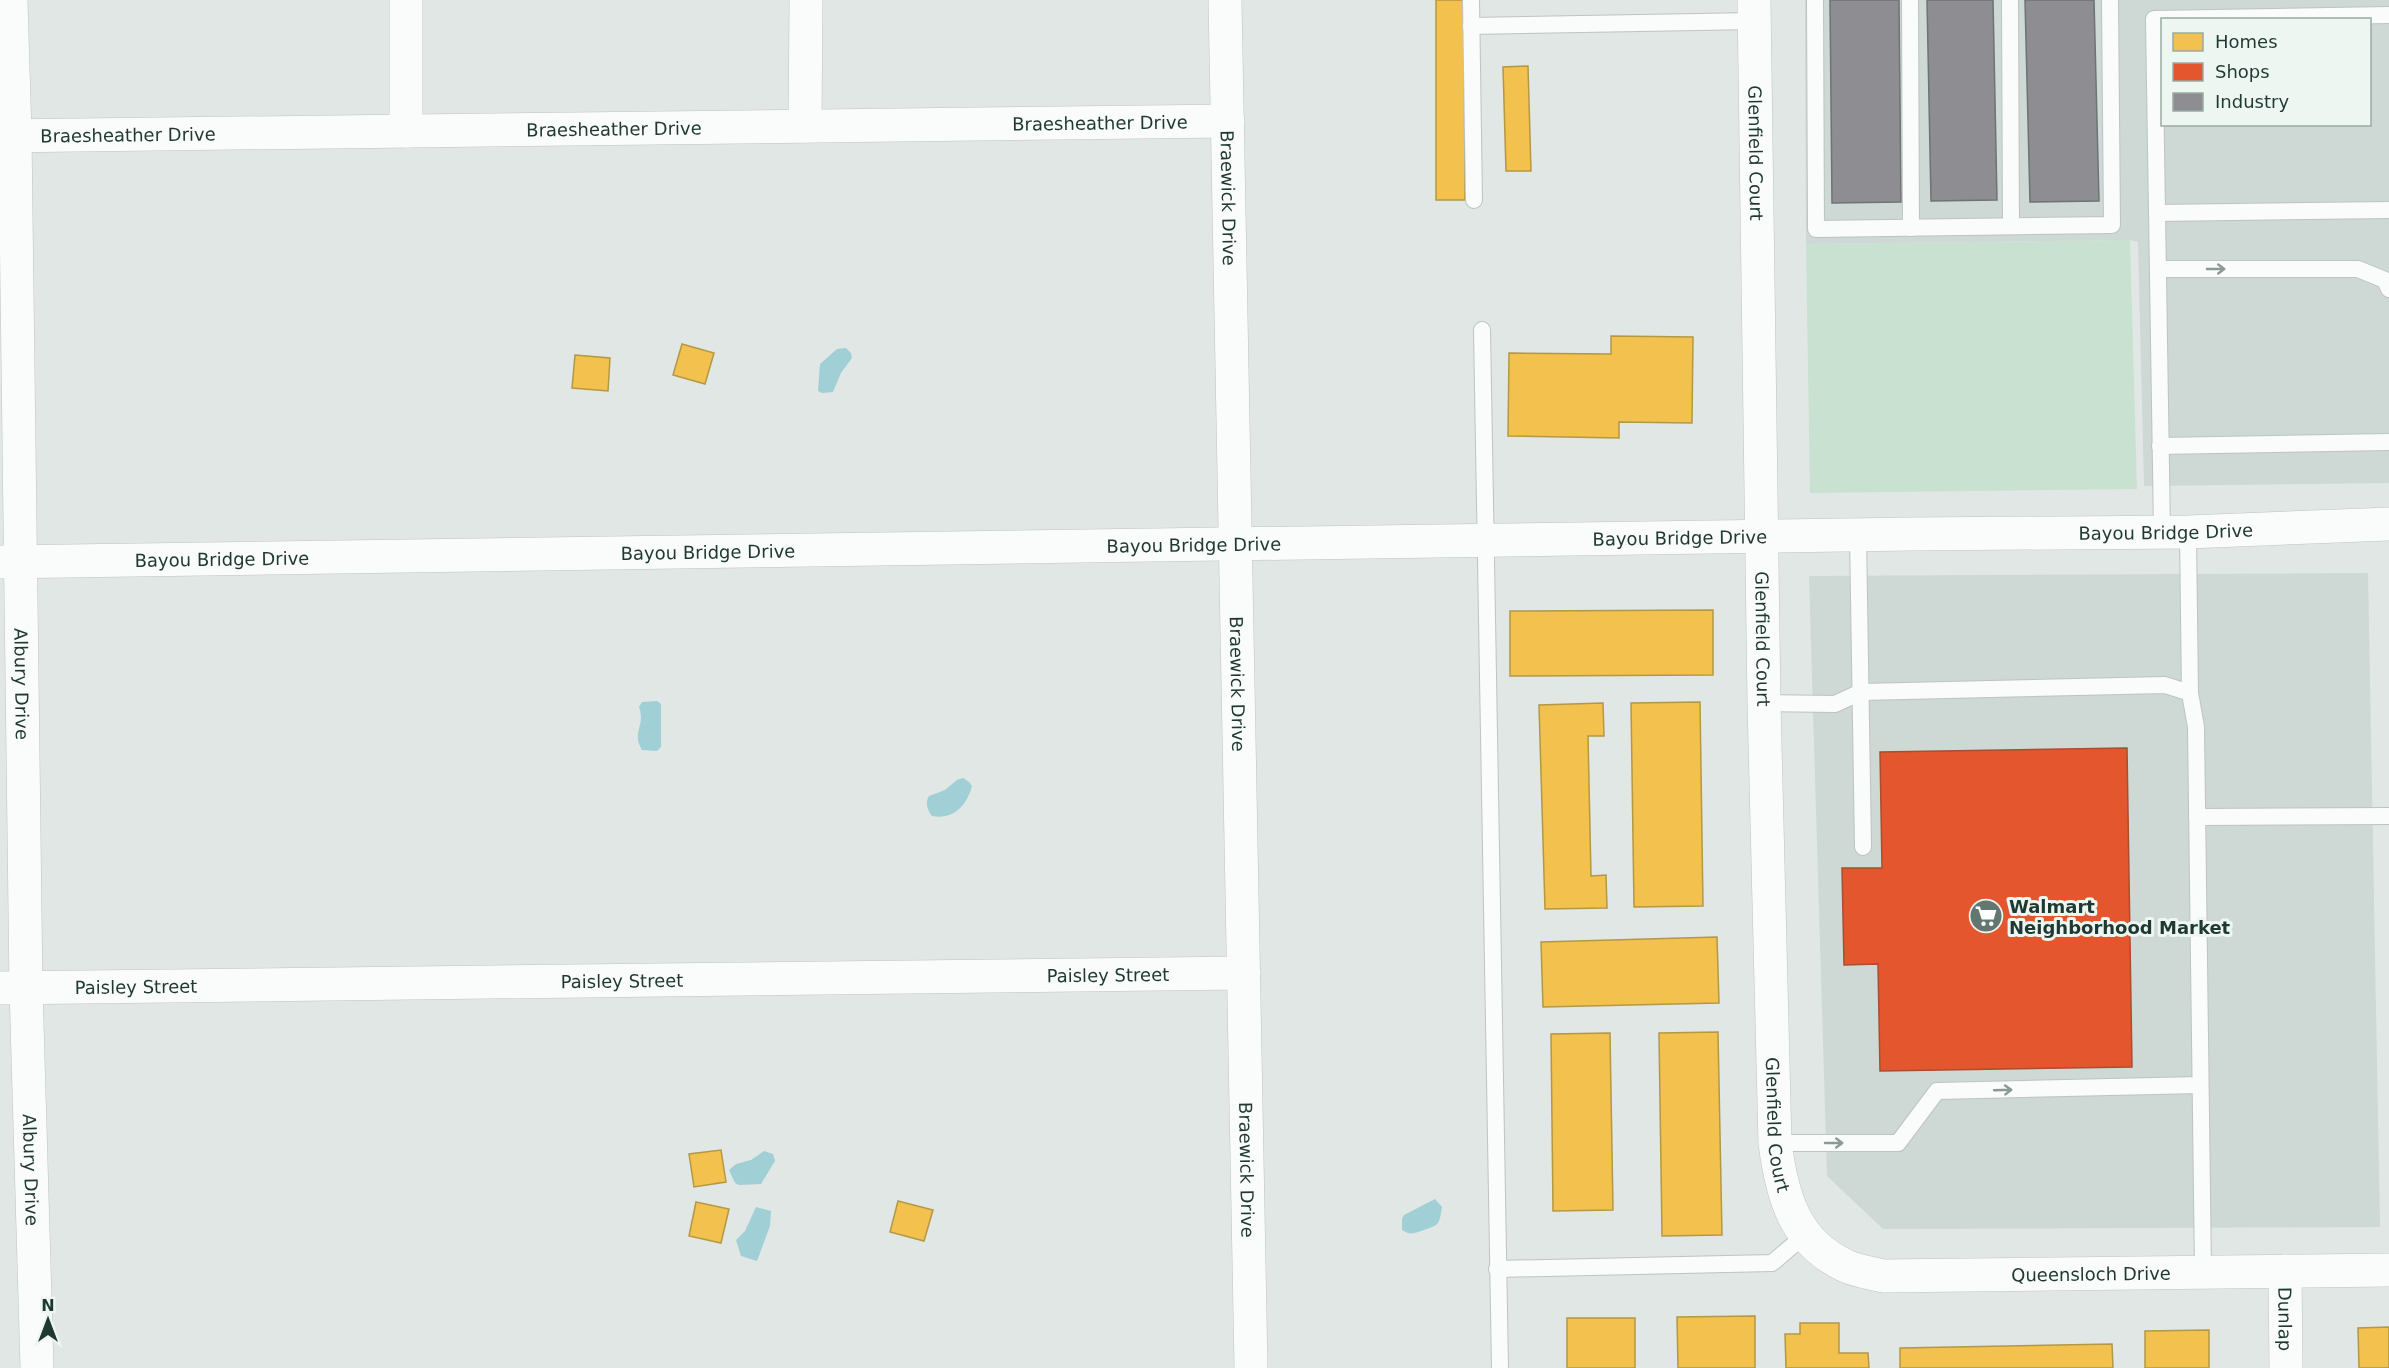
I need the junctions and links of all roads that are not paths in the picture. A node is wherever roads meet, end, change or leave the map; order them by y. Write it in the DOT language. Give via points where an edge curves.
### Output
graph roads {
  1 [pos="11,0"];
  2 [pos="406,0"];
  3 [pos="806,0"];
  4 [pos="1225,0"];
  5 [pos="1471,0"];
  6 [pos="1815,0"];
  7 [pos="1910,0"];
  8 [pos="2010,0"];
  9 [pos="2110,0"];
  10 [pos="1755,11"];
  11 [pos="2389,15"];
  12 [pos="2213,18"];
  13 [pos="2161,19"];
  14 [pos="1472,26"];
  15 [pos="1228,122"];
  16 [pos="805,126"];
  17 [pos="406,131"];
  18 [pos="8,136"];
  19 [pos="1474,200"];
  20 [pos="2389,210"];
  21 [pos="2157,213"];
  22 [pos="2011,226"];
  23 [pos="1911,228"];
  24 [pos="2158,269"];
  25 [pos="2389,290"];
  26 [pos="1482,330"];
  27 [pos="2389,442"];
  28 [pos="2160,446"];
  29 [pos="2389,524"];
  30 [pos="2175,532"];
  31 [pos="1858,535"];
  32 [pos="1763,536"];
  33 [pos="1485,540"];
  34 [pos="1235,544"];
  35 [pos="10,562"];
  36 [pos="1861,692"];
  37 [pos="2190,693"];
  38 [pos="1764,703"];
  39 [pos="2389,816"];
  40 [pos="2197,817"];
  41 [pos="1863,848"];
  42 [pos="1244,973"];
  43 [pos="13,988"];
  44 [pos="2200,1085"];
  45 [pos="1775,1143"];
  46 [pos="1805,1235"];
  47 [pos="1497,1269"];
  48 [pos="2389,1270"];
  49 [pos="2203,1271"];
  50 [pos="2285,1271"];
  51 [pos="37,1368"];
  52 [pos="1251,1368"];
  53 [pos="1500,1368"];
  54 [pos="2286,1368"];
  1 -- 18 [label="street, Albury Drive"];
  2 -- 17 [label="street"];
  3 -- 16 [label="street"];
  4 -- 15 [label="street, Braewick Drive"];
  5 -- 14 [label="lane"];
  6 -- 23 [label="lane" via="1816,229"];
  7 -- 23 [label="lane"];
  8 -- 22 [label="lane"];
  9 -- 22 [label="lane" via="2112,225"];
  10 -- 14 [label="lane"];
  10 -- 32 [label="street, Glenfield Court"];
  11 -- 12 [label="lane"];
  13 -- 21 [label="lane" via="2154,19"];
  14 -- 19 [label="lane"];
  15 -- 16 [label="street, Braesheather Drive"];
  15 -- 34 [label="street, Braewick Drive"];
  16 -- 17 [label="street, Braesheather Drive"];
  17 -- 18 [label="street, Braesheather Drive"];
  18 -- 35 [label="street, Albury Drive"];
  20 -- 21 [label="lane"];
  21 -- 24 [label="lane"];
  22 -- 23 [label="lane"];
  24 -- 25 [label="lane, one-way" via="2358,269 2385,280"];
  24 -- 28 [label="lane"];
  26 -- 33 [label="lane"];
  27 -- 28 [label="lane"];
  28 -- 30 [label="lane"];
  29 -- 30 [label="street, Bayou Bridge Drive"];
  30 -- 31 [label="street, Bayou Bridge Drive"];
  30 -- 37 [label="lane"];
  31 -- 32 [label="street, Bayou Bridge Drive"];
  31 -- 36 [label="lane"];
  32 -- 33 [label="street, Bayou Bridge Drive"];
  32 -- 38 [label="street, Glenfield Court"];
  33 -- 34 [label="street, Bayou Bridge Drive"];
  33 -- 47 [label="lane"];
  34 -- 35 [label="street, Bayou Bridge Drive"];
  34 -- 42 [label="street, Braewick Drive"];
  35 -- 43 [label="street, Albury Drive"];
  36 -- 37 [label="lane" via="2165,685"];
  36 -- 38 [label="lane" via="1835,704"];
  36 -- 41 [label="lane"];
  37 -- 40 [label="lane" via="2196,727"];
  38 -- 45 [label="street, Glenfield Court"];
  39 -- 40 [label="lane"];
  40 -- 44 [label="lane"];
  42 -- 43 [label="street, Paisley Street"];
  42 -- 52 [label="street, Braewick Drive"];
  43 -- 51 [label="street, Albury Drive"];
  45 -- 44 [label="lane, one-way" via="1898,1143 1937,1091"];
  44 -- 49 [label="lane"];
  45 -- 46 [label="street, Glenfield Court" via="1780,1181"];
  46 -- 47 [label="lane" via="1772,1263"];
  46 -- 49 [label="street, Queensloch Drive" via="1824,1253 1848,1267 1882,1276"];
  47 -- 53 [label="lane"];
  48 -- 50 [label="street, Queensloch Drive"];
  49 -- 50 [label="street, Queensloch Drive"];
  50 -- 54 [label="street, Dunlap"];
}
